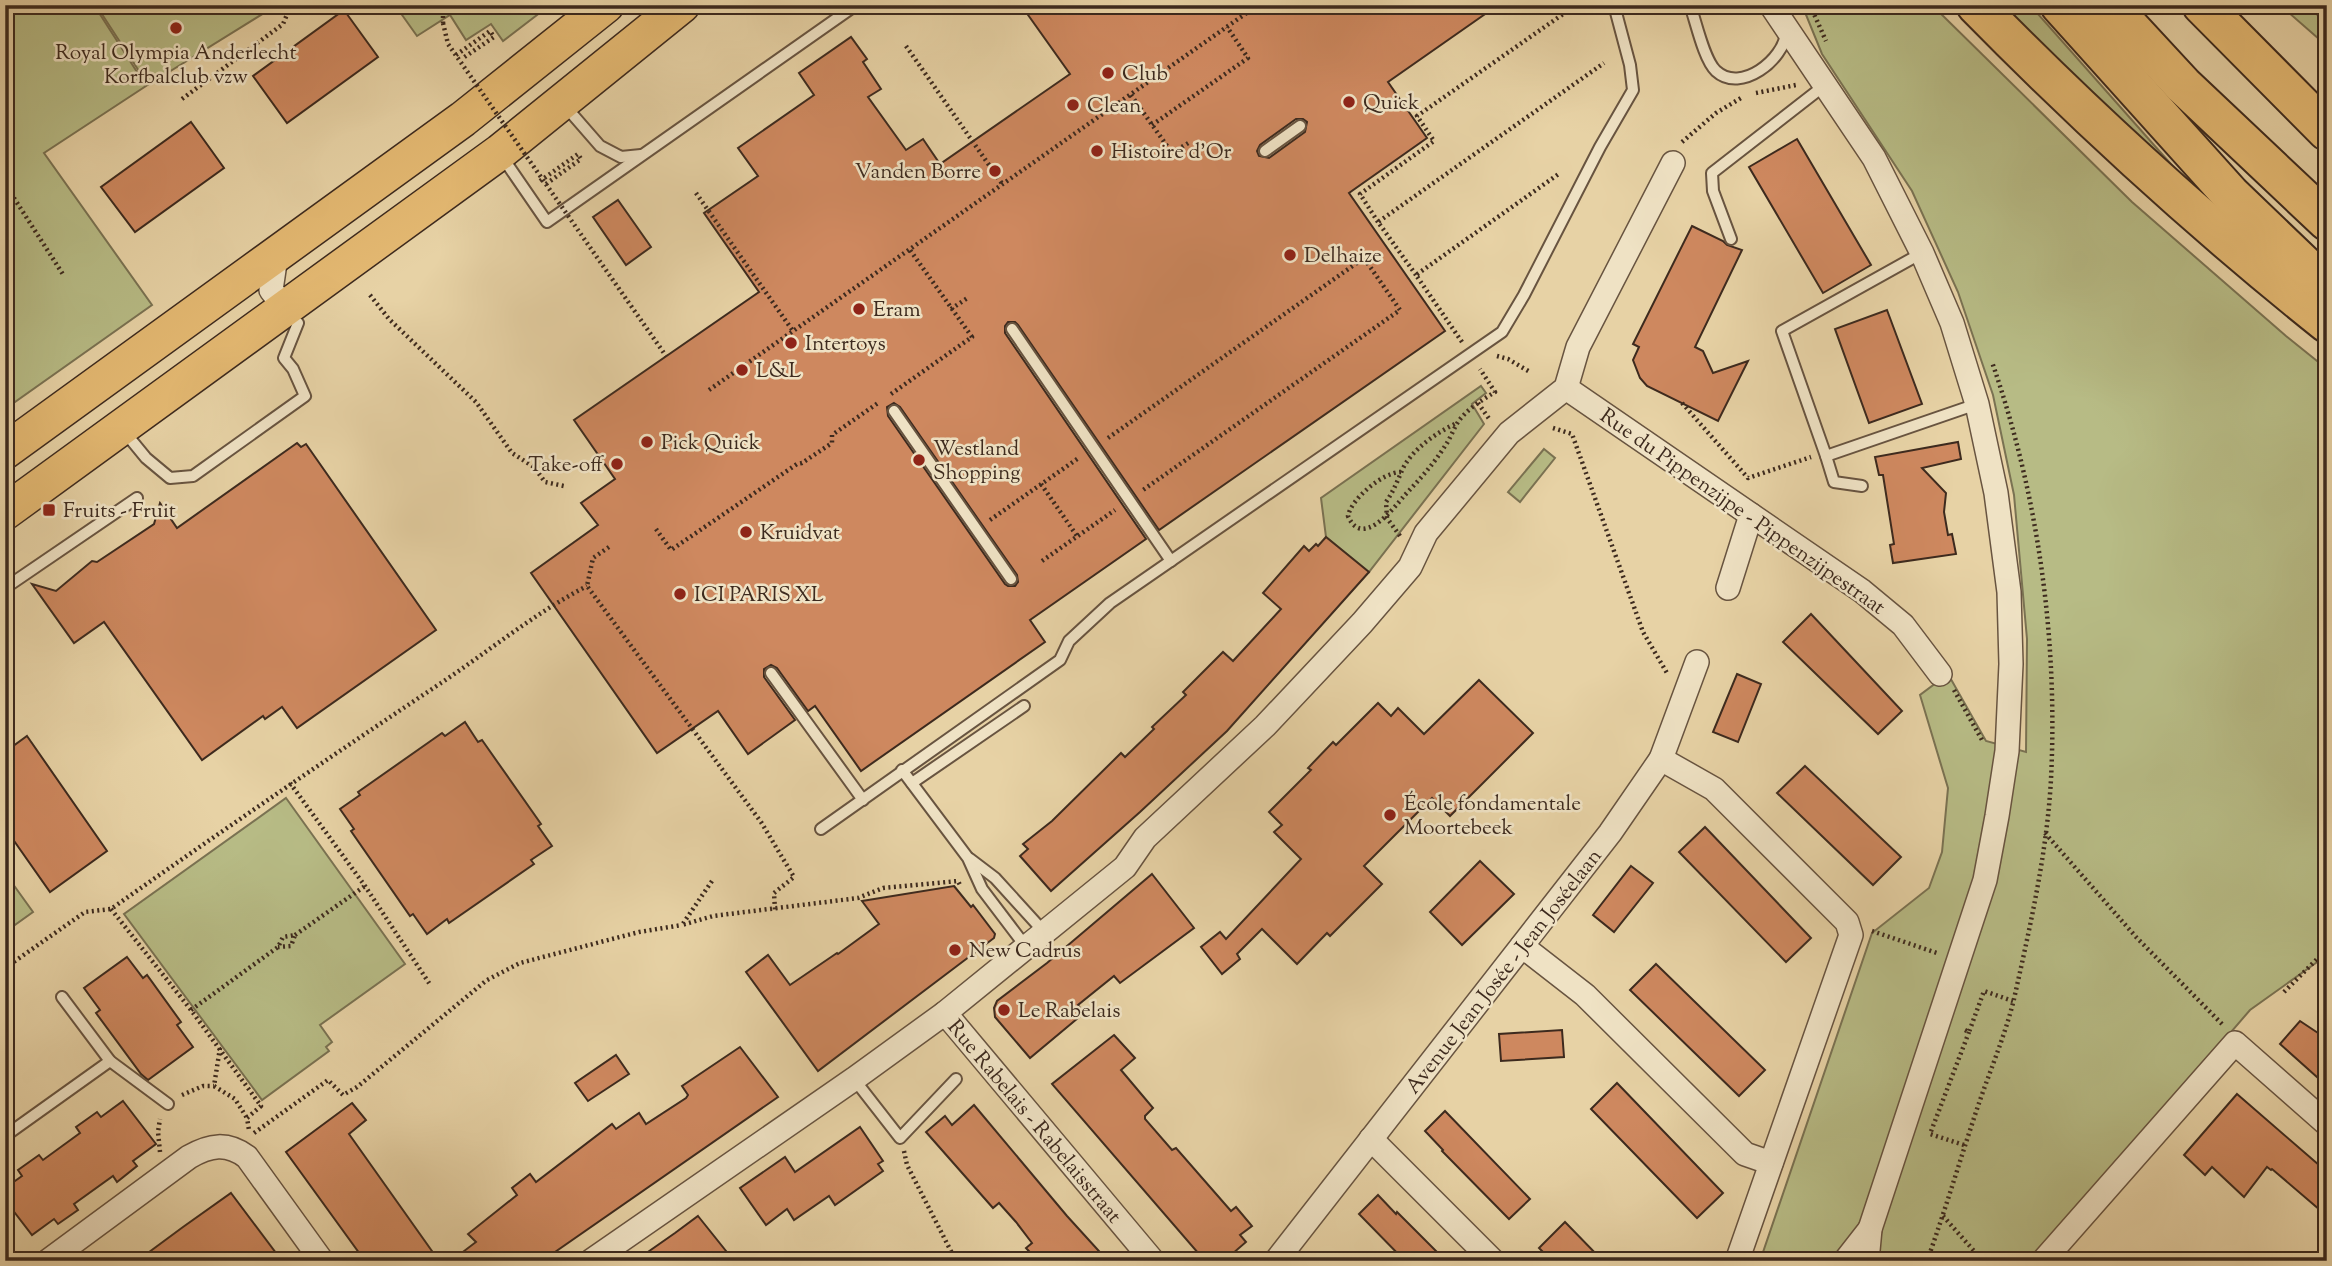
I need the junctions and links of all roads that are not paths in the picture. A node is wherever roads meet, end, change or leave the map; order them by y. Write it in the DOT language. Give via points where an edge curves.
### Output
graph roads {
  1 [pos="606,5"];
  2 [pos="682,5"];
  3 [pos="856,5"];
  4 [pos="1614,5"];
  5 [pos="1690,5"];
  6 [pos="1771,5"];
  7 [pos="1976,5"];
  8 [pos="2060,5"];
  9 [pos="2109,5"];
  10 [pos="2202,5"];
  11 [pos="1786,27"];
  12 [pos="2232,35"];
  13 [pos="1825,85"];
  14 [pos="2327,94"];
  15 [pos="563,102"];
  16 [pos="1300,126"];
  17 [pos="2327,131"];
  18 [pos="1265,151"];
  19 [pos="500,152"];
  20 [pos="644,155"];
  21 [pos="1679,156"];
  22 [pos="2327,221"];
  23 [pos="1731,239"];
  24 [pos="1922,253"];
  25 [pos="276,256"];
  26 [pos="2327,287"];
  27 [pos="292,316"];
  28 [pos="2327,323"];
  29 [pos="1012,329"];
  30 [pos="1566,388"];
  31 [pos="1977,404"];
  32 [pos="894,411"];
  33 [pos="121,428"];
  34 [pos="5,450"];
  35 [pos="1826,454"];
  36 [pos="1862,486"];
  37 [pos="137,498"];
  38 [pos="5,512"];
  39 [pos="1751,515"];
  40 [pos="1171,561"];
  41 [pos="1011,579"];
  42 [pos="5,588"];
  43 [pos="1728,588"];
  44 [pos="1697,662"];
  45 [pos="771,673"];
  46 [pos="1941,674"];
  47 [pos="1024,706"];
  48 [pos="1661,759"];
  49 [pos="902,771"];
  50 [pos="912,783"];
  51 [pos="863,800"];
  52 [pos="821,829"];
  53 [pos="968,858"];
  54 [pos="1035,940"];
  55 [pos="1522,946"];
  56 [pos="62,998"];
  57 [pos="945,1013"];
  58 [pos="110,1061"];
  59 [pos="854,1079"];
  60 [pos="956,1079"];
  61 [pos="168,1104"];
  62 [pos="2327,1124"];
  63 [pos="5,1136"];
  64 [pos="1371,1139"];
  65 [pos="1771,1163"];
  66 [pos="1870,1229"];
  67 [pos="48,1261"];
  68 [pos="322,1261"];
  69 [pos="591,1261"];
  70 [pos="1153,1261"];
  71 [pos="1276,1261"];
  72 [pos="1493,1261"];
  73 [pos="1737,1261"];
  74 [pos="1845,1261"];
  75 [pos="1867,1261"];
  76 [pos="2043,1261"];
  1 -- 25 [label="main road" via="463,120"];
  2 -- 15 [label="main road"];
  3 -- 20 [label="lane"];
  4 -- 40 [label="lane" via="1633,90 1502,332"];
  5 -- 11 [label="lane" via="1710,62 1724,76 1748,76 1762,68 1785,41"];
  6 -- 11 [label="street"];
  7 -- 28 [label="highway" via="2162,186"];
  8 -- 26 [label="highway" via="2231,195"];
  9 -- 22 [label="highway" via="2183,85"];
  10 -- 12 [label="highway"];
  11 -- 13 [label="street"];
  12 -- 14 [label="highway"];
  12 -- 17 [label="highway"];
  13 -- 23 [label="lane" via="1712,173 1713,191"];
  13 -- 24 [label="street" via="1874,158"];
  15 -- 19 [label="main road"];
  15 -- 20 [label="lane" via="600,146 621,157"];
  16 -- 18 [label="lane"];
  19 -- 20 [label="lane" via="547,222"];
  19 -- 27 [label="main road"];
  21 -- 30 [label="street" via="1578,347"];
  24 -- 31 [label="street" via="1952,323"];
  24 -- 35 [label="lane" via="1782,331"];
  25 -- 27 [label="street" via="271,290"];
  25 -- 34 [label="main road"];
  27 -- 33 [label="main road"];
  27 -- 33 [label="lane" via="284,358 305,396 193,476 170,478"];
  29 -- 40 [label="lane"];
  30 -- 39 [label="street, Rue du Pippenzijpe - Pippenzijpestraat"];
  30 -- 54 [label="street" via="1510,433 1426,533 1410,567 1265,726 1145,838 1125,867"];
  31 -- 35 [label="lane"];
  31 -- 66 [label="street" via="1996,494 2009,592 2011,664 1997,751 1997,816 1984,880"];
  32 -- 41 [label="lane"];
  33 -- 38 [label="main road"];
  35 -- 36 [label="lane" via="1835,482"];
  37 -- 42 [label="lane"];
  39 -- 43 [label="street"];
  39 -- 46 [label="street, Rue du Pippenzijpe - Pippenzijpestraat" via="1862,591 1903,625"];
  40 -- 49 [label="lane" via="1110,603 1069,641 1060,660"];
  44 -- 48 [label="street, Avenue Jean Josée - Jean Joséelaan"];
  45 -- 51 [label="lane"];
  47 -- 50 [label="lane"];
  48 -- 55 [label="street, Avenue Jean Josée - Jean Joséelaan"];
  48 -- 65 [label="street" via="1714,789 1862,933"];
  49 -- 50 [label="lane"];
  49 -- 51 [label="lane"];
  50 -- 53 [label="lane"];
  51 -- 52 [label="lane"];
  53 -- 54 [label="lane" via="995,878"];
  53 -- 54 [label="lane" via="982,889"];
  54 -- 57 [label="street"];
  55 -- 64 [label="street, Avenue Jean Josée - Jean Joséelaan"];
  55 -- 65 [label="street" via="1585,995 1745,1154"];
  56 -- 58 [label="lane"];
  57 -- 59 [label="street"];
  57 -- 70 [label="street, Rue Rabelais - Rabelaisstraat"];
  58 -- 61 [label="lane"];
  58 -- 63 [label="lane"];
  59 -- 60 [label="lane" via="900,1138"];
  59 -- 69 [label="street"];
  62 -- 76 [label="street" via="2232,1046"];
  64 -- 71 [label="street, Avenue Jean Josée - Jean Joséelaan"];
  64 -- 72 [label="street"];
  65 -- 73 [label="street"];
  66 -- 74 [label="street"];
  66 -- 75 [label="street"];
  67 -- 68 [label="street" via="189,1157 223,1146 247,1157"];
}
